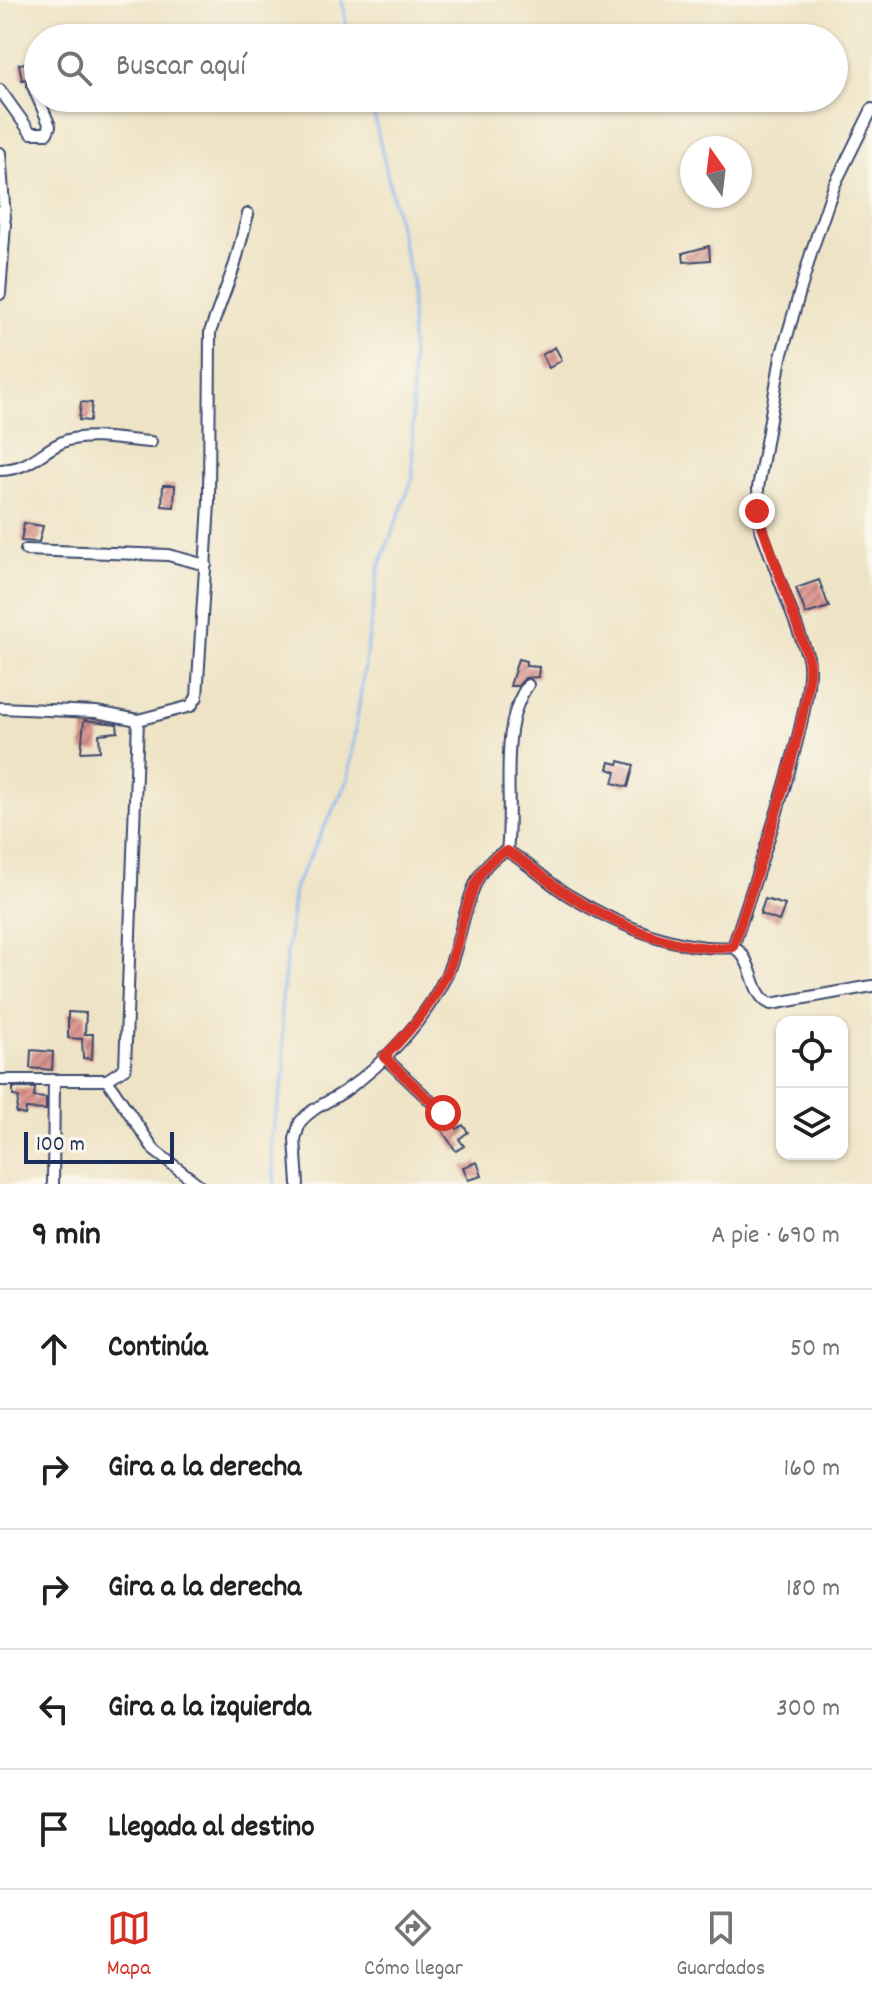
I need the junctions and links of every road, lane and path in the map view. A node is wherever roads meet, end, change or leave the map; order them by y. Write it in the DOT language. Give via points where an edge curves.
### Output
graph roads {
  1 [pos="0,90"];
  2 [pos="872,109"];
  3 [pos="44,112"];
  4 [pos="0,153"];
  5 [pos="0,211"];
  6 [pos="248,214"];
  7 [pos="5,224"];
  8 [pos="0,294"];
  9 [pos="151,442"];
  10 [pos="0,470"];
  11 [pos="26,550"];
  12 [pos="206,565"];
  13 [pos="528,685"];
  14 [pos="0,708"];
  15 [pos="138,720"];
  16 [pos="507,851"];
  17 [pos="733,947"];
  18 [pos="872,986"];
  19 [pos="384,1057"];
  20 [pos="0,1080"];
  21 [pos="54,1080"];
  22 [pos="107,1080"];
  23 [pos="443,1113"];
  24 [pos="186,1180"];
  25 [pos="53,1184"];
  26 [pos="198,1184"];
  27 [pos="298,1184"];
  1 -- 3 [label="street" via="31,133 47,133"];
  2 -- 17 [label="street" via="834,186 812,250 770,416 757,511 810,672 802,717"];
  4 -- 7 [label="street"];
  5 -- 7 [label="street"];
  6 -- 12 [label="street" via="210,332"];
  7 -- 8 [label="street"];
  9 -- 10 [label="street" via="77,438 22,468"];
  11 -- 12 [label="street" via="168,555"];
  12 -- 15 [label="street" via="197,697 191,706"];
  13 -- 16 [label="street" via="511,721"];
  14 -- 15 [label="street" via="96,712"];
  15 -- 22 [label="street" via="127,1060 125,1068"];
  16 -- 17 [label="street" via="569,895 640,932 686,945"];
  16 -- 19 [label="street" via="493,856 477,875 446,976 418,1023"];
  17 -- 18 [label="street" via="748,960 761,997 771,1004"];
  19 -- 23 [label="street"];
  19 -- 27 [label="street" via="300,1122 295,1139"];
  20 -- 21 [label="street"];
  21 -- 22 [label="street"];
  21 -- 25 [label="street"];
  22 -- 24 [label="street" via="155,1151"];
  24 -- 26 [label="street"];
}
